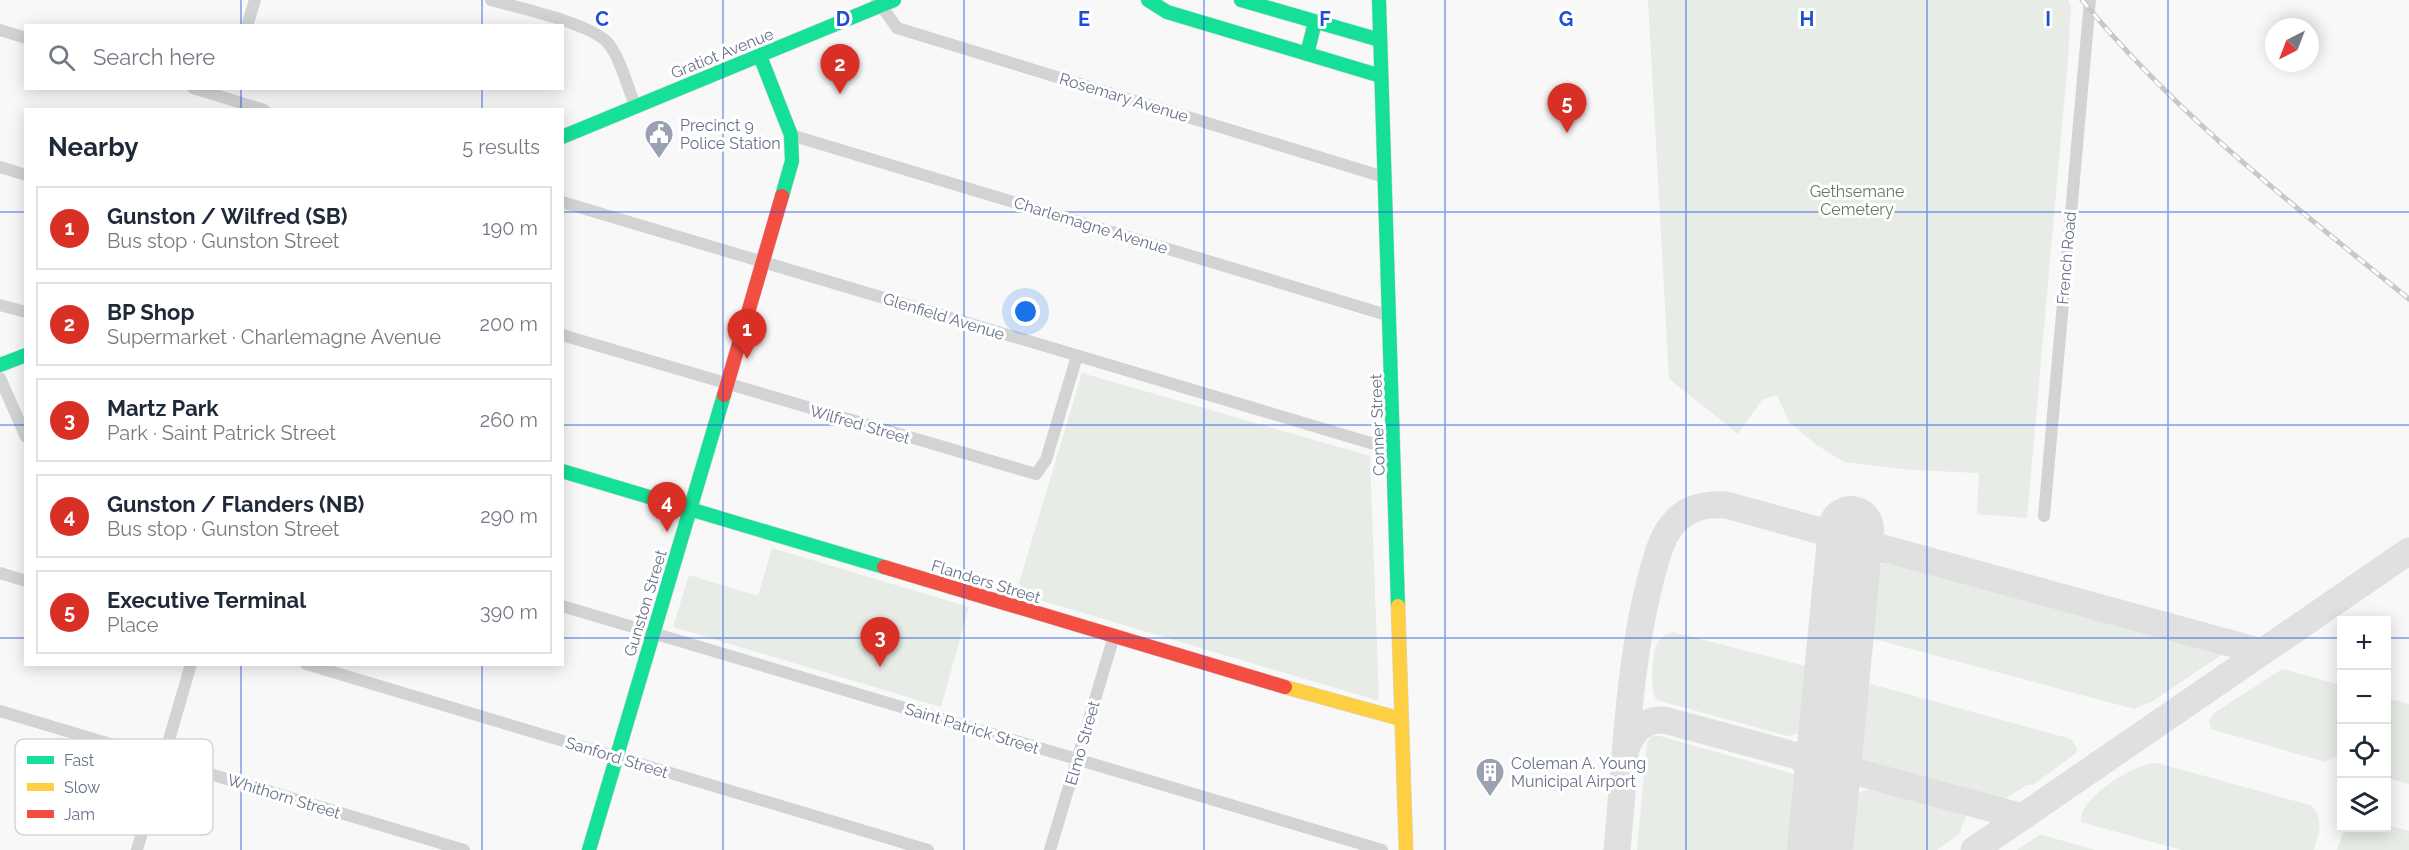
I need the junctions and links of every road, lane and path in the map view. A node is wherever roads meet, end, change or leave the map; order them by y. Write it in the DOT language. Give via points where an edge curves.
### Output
graph roads {
  1 [pos="255,0"];
  2 [pos="491,0"];
  3 [pos="894,0"];
  4 [pos="1148,0"];
  5 [pos="1241,0"];
  6 [pos="1379,0"];
  7 [pos="2090,0"];
  8 [pos="878,3"];
  9 [pos="1315,22"];
  10 [pos="249,24"];
  11 [pos="0,30"];
  12 [pos="24,37"];
  13 [pos="1380,40"];
  14 [pos="1307,54"];
  15 [pos="760,56"];
  16 [pos="1381,76"];
  17 [pos="207,90"];
  18 [pos="227,93"];
  19 [pos="636,107"];
  20 [pos="260,108"];
  21 [pos="564,135"];
  22 [pos="791,135"];
  23 [pos="0,167"];
  24 [pos="24,174"];
  25 [pos="1384,177"];
  26 [pos="564,203"];
  27 [pos="764,262"];
  28 [pos="0,305"];
  29 [pos="24,311"];
  30 [pos="1390,316"];
  31 [pos="564,336"];
  32 [pos="24,355"];
  33 [pos="1077,356"];
  34 [pos="0,365"];
  35 [pos="0,378"];
  36 [pos="728,385"];
  37 [pos="24,432"];
  38 [pos="1394,450"];
  39 [pos="564,472"];
  40 [pos="690,510"];
  41 [pos="2044,516"];
  42 [pos="0,573"];
  43 [pos="24,580"];
  44 [pos="564,607"];
  45 [pos="654,633"];
  46 [pos="1114,636"];
  47 [pos="190,666"];
  48 [pos="313,666"];
  49 [pos="0,711"];
  50 [pos="1401,719"];
  51 [pos="93,739"];
  52 [pos="169,739"];
  53 [pos="616,757"];
  54 [pos="1077,759"];
  55 [pos="213,775"];
  56 [pos="141,835"];
  57 [pos="137,850"];
  58 [pos="464,850"];
  59 [pos="589,850"];
  60 [pos="928,850"];
  61 [pos="1050,850"];
  62 [pos="1382,850"];
  63 [pos="1406,850"];
  1 -- 10 [label="street"];
  2 -- 19 [label="street" via="602,37 612,49"];
  3 -- 8 [label="main road, Gratiot Avenue"];
  4 -- 14 [label="main road" via="1167,12"];
  5 -- 9 [label="main road"];
  6 -- 13 [label="main road, Conner Street"];
  7 -- 41 [label="street, French Road"];
  8 -- 15 [label="main road, Gratiot Avenue"];
  8 -- 25 [label="street, Rosemary Avenue" via="897,28"];
  9 -- 13 [label="main road"];
  9 -- 14 [label="main road"];
  11 -- 12 [label="street"];
  13 -- 16 [label="main road, Conner Street"];
  14 -- 16 [label="main road"];
  15 -- 19 [label="main road, Gratiot Avenue"];
  15 -- 22 [label="main road, Gunston Street"];
  16 -- 25 [label="main road, Conner Street"];
  17 -- 18 [label="street"];
  18 -- 20 [label="street"];
  19 -- 21 [label="main road, Gratiot Avenue"];
  22 -- 27 [label="main road, Gunston Street" via="792,161"];
  22 -- 30 [label="street, Charlemagne Avenue"];
  23 -- 24 [label="street"];
  25 -- 30 [label="main road, Conner Street"];
  26 -- 27 [label="street, Glenfield Avenue"];
  27 -- 33 [label="street, Glenfield Avenue"];
  27 -- 36 [label="main road, Gunston Street"];
  28 -- 29 [label="street"];
  30 -- 38 [label="main road, Conner Street"];
  31 -- 36 [label="street, Wilfred Street"];
  32 -- 34 [label="main road"];
  33 -- 36 [label="street, Wilfred Street" via="1046,460 1036,474"];
  33 -- 38 [label="street, Glenfield Avenue"];
  35 -- 37 [label="street"];
  36 -- 40 [label="main road, Gunston Street"];
  38 -- 50 [label="main road, Conner Street"];
  39 -- 40 [label="main road, Flanders Street"];
  40 -- 45 [label="main road, Gunston Street"];
  40 -- 46 [label="main road, Flanders Street"];
  42 -- 43 [label="street"];
  44 -- 45 [label="street, Saint Patrick Street"];
  45 -- 53 [label="main road, Gunston Street"];
  45 -- 54 [label="street, Saint Patrick Street"];
  46 -- 50 [label="main road, Flanders Street"];
  46 -- 54 [label="street, Elmo Street"];
  47 -- 52 [label="street"];
  48 -- 53 [label="street, Sanford Street"];
  49 -- 51 [label="street, Whithorn Street"];
  50 -- 63 [label="main road, Conner Street"];
  53 -- 59 [label="main road, Gunston Street"];
  53 -- 60 [label="street, Sanford Street"];
  54 -- 61 [label="street, Elmo Street"];
  54 -- 62 [label="street, Saint Patrick Street"];
  55 -- 58 [label="street, Whithorn Street"];
  56 -- 57 [label="street"];
}
